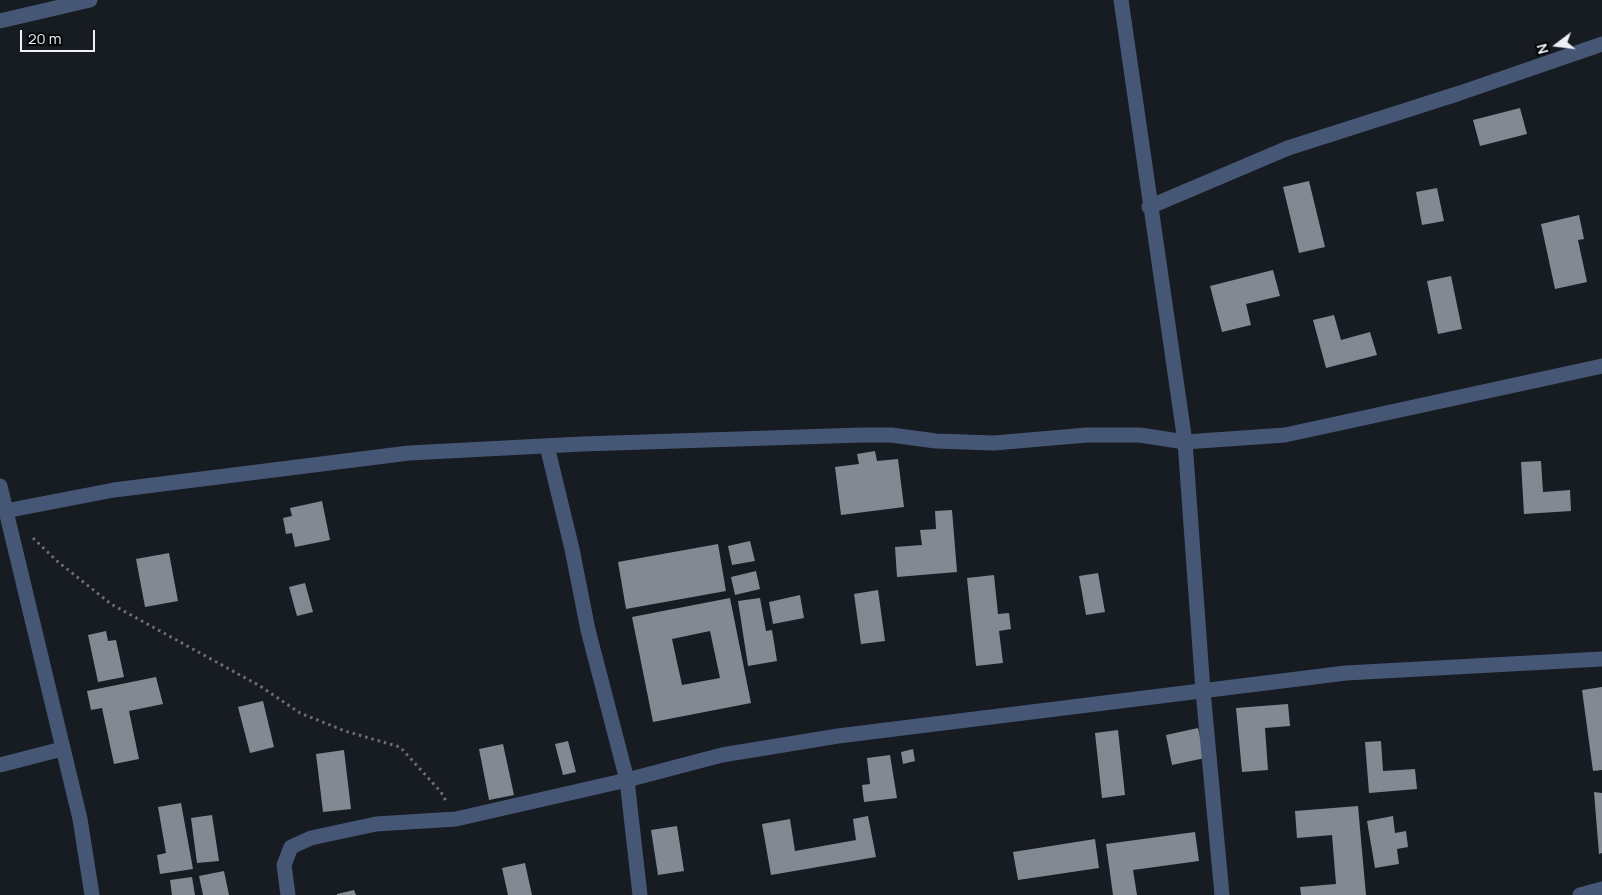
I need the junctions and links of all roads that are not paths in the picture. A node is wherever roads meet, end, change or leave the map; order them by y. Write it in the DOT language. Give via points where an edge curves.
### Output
graph roads {
  1 [pos="90,0"];
  2 [pos="1121,0"];
  3 [pos="0,21"];
  4 [pos="1602,44"];
  5 [pos="1149,208"];
  6 [pos="1602,366"];
  7 [pos="1185,442"];
  8 [pos="547,446"];
  9 [pos="0,486"];
  10 [pos="2,510"];
  11 [pos="1602,659"];
  12 [pos="1202,691"];
  13 [pos="62,749"];
  14 [pos="0,765"];
  15 [pos="627,780"];
  16 [pos="1602,889"];
  17 [pos="92,895"];
  18 [pos="288,895"];
  19 [pos="640,895"];
  20 [pos="1222,895"];
  21 [pos="1580,895"];
  1 -- 3 [label="street"];
  2 -- 5 [label="street"];
  4 -- 5 [label="street" via="1288,148"];
  5 -- 7 [label="street"];
  6 -- 7 [label="street" via="1285,435"];
  7 -- 8 [label="street" via="1120,434 994,443 891,435"];
  7 -- 12 [label="street"];
  8 -- 10 [label="street" via="410,452 336,460 114,490"];
  8 -- 15 [label="street" via="588,630"];
  9 -- 10 [label="street"];
  10 -- 13 [label="street"];
  11 -- 12 [label="street" via="1346,673"];
  12 -- 15 [label="street" via="838,736 722,755"];
  12 -- 20 [label="street"];
  13 -- 14 [label="street"];
  13 -- 17 [label="street" via="80,819"];
  15 -- 18 [label="street" via="456,819 369,825 311,838 291,847 284,865"];
  15 -- 19 [label="street"];
  16 -- 21 [label="street"];
}
